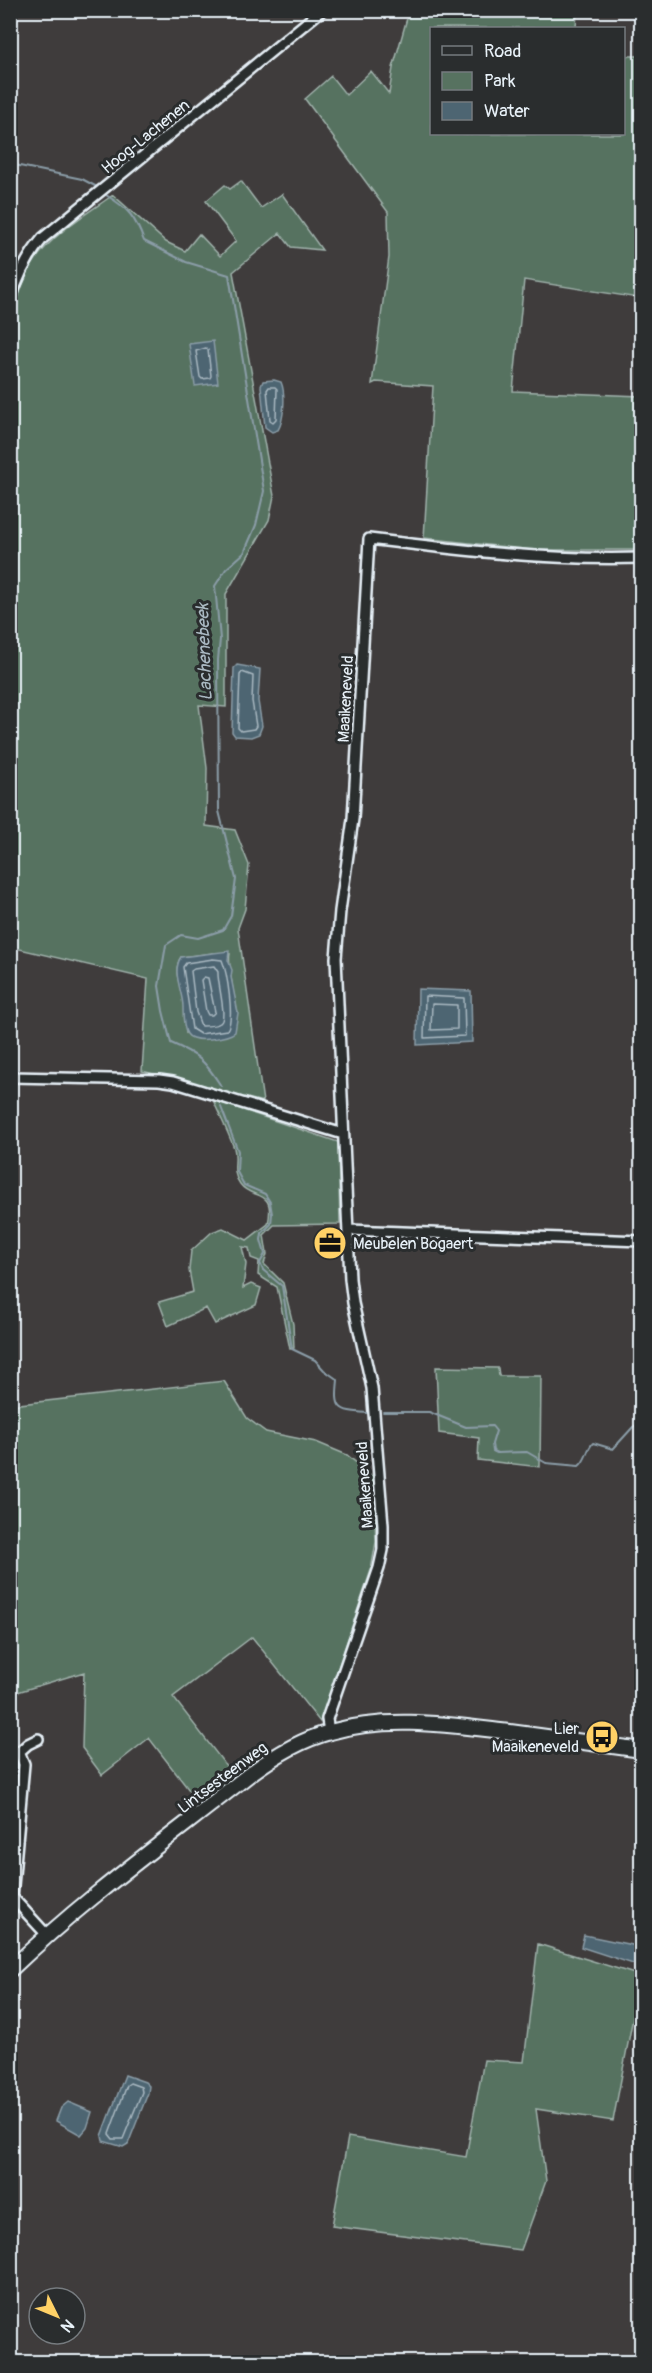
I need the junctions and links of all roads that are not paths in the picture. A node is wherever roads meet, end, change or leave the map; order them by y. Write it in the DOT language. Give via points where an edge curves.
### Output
graph roads {
  1 [pos="322,10"];
  2 [pos="10,302"];
  3 [pos="642,558"];
  4 [pos="10,1077"];
  5 [pos="343,1134"];
  6 [pos="349,1230"];
  7 [pos="642,1241"];
  8 [pos="329,1732"];
  9 [pos="39,1739"];
  10 [pos="642,1749"];
  11 [pos="15,1751"];
  12 [pos="11,1883"];
  13 [pos="47,1935"];
  14 [pos="10,1970"];
  1 -- 2 [label="street, Hoog-Lachenen" via="43,238 26,261"];
  3 -- 5 [label="street, Maaikeneveld" via="500,554 369,538 353,819 336,958"];
  4 -- 5 [label="street" via="173,1082"];
  5 -- 6 [label="street, Maaikeneveld"];
  6 -- 7 [label="street"];
  6 -- 8 [label="street, Maaikeneveld" via="353,1303 372,1395 383,1525 379,1568 327,1719"];
  8 -- 10 [label="street, Lintsesteenweg" via="367,1725 431,1723"];
  8 -- 13 [label="street, Lintsesteenweg" via="273,1757"];
  9 -- 11 [label="street"];
  11 -- 12 [label="street" via="24,1764"];
  12 -- 13 [label="street" via="12,1897"];
  13 -- 14 [label="street, Lintsesteenweg"];
}
